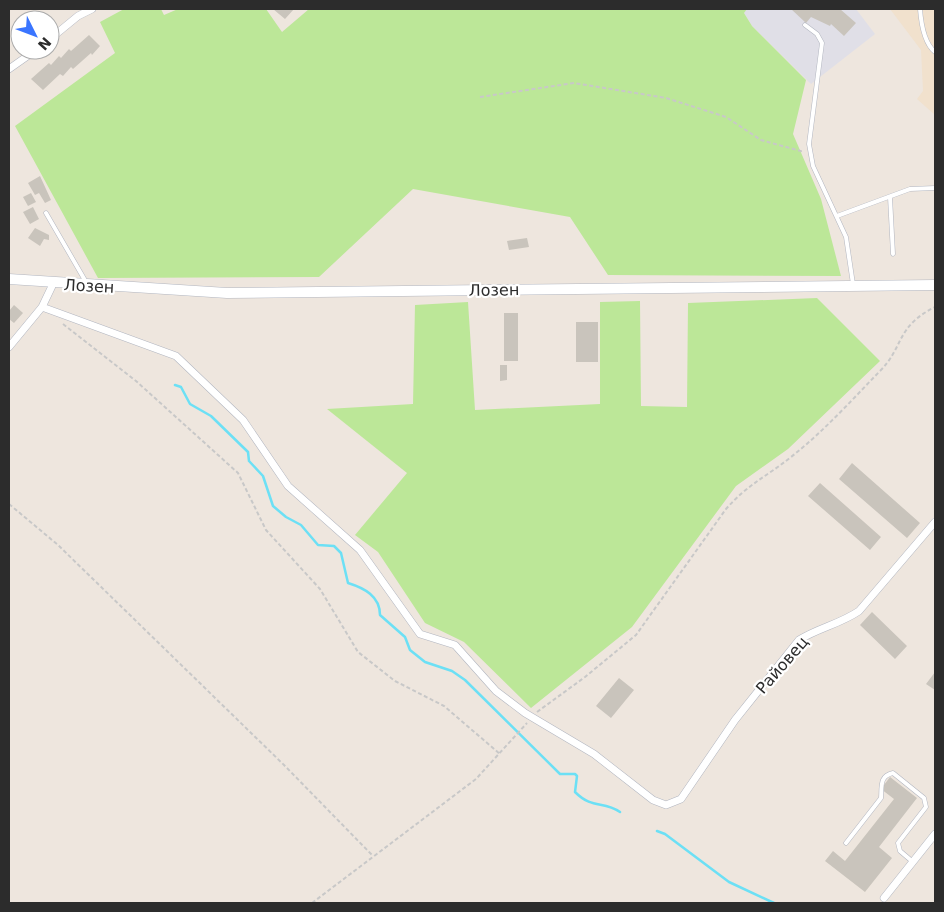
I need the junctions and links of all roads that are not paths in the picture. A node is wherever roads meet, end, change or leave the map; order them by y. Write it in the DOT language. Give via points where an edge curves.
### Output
graph roads {
  1 [pos="92,9"];
  2 [pos="920,9"];
  3 [pos="805,25"];
  4 [pos="60,31"];
  5 [pos="935,52"];
  6 [pos="22,60"];
  7 [pos="9,69"];
  8 [pos="935,188"];
  9 [pos="890,197"];
  10 [pos="46,213"];
  11 [pos="837,216"];
  12 [pos="892,254"];
  13 [pos="9,279"];
  14 [pos="53,284"];
  15 [pos="935,285"];
  16 [pos="88,286"];
  17 [pos="853,286"];
  18 [pos="42,307"];
  19 [pos="9,347"];
  20 [pos="935,522"];
  21 [pos="935,834"];
  22 [pos="846,843"];
  23 [pos="913,862"];
  24 [pos="884,898"];
  1 -- 4 [label="street"];
  2 -- 5 [label="lane" via="926,38"];
  3 -- 11 [label="lane" via="817,34 822,43 809,144 814,166"];
  6 -- 7 [label="street"];
  8 -- 9 [label="lane" via="910,189"];
  9 -- 11 [label="lane"];
  9 -- 12 [label="lane"];
  10 -- 16 [label="lane"];
  11 -- 17 [label="lane" via="846,237"];
  13 -- 14 [label="street, Лозен"];
  14 -- 16 [label="street, Лозен"];
  14 -- 18 [label="street"];
  15 -- 17 [label="street, Лозен"];
  16 -- 17 [label="street, Лозен" via="227,293"];
  18 -- 19 [label="street"];
  18 -- 20 [label="street, Райовец" via="176,356 243,420 288,486 360,550 420,634 455,645 496,691 594,754 653,800 666,806 681,798 735,720 799,640 811,632 847,620 858,611"];
  21 -- 23 [label="street"];
  22 -- 23 [label="lane" via="881,798 881,783 893,773 926,802 898,843 900,851"];
  23 -- 24 [label="street"];
}
